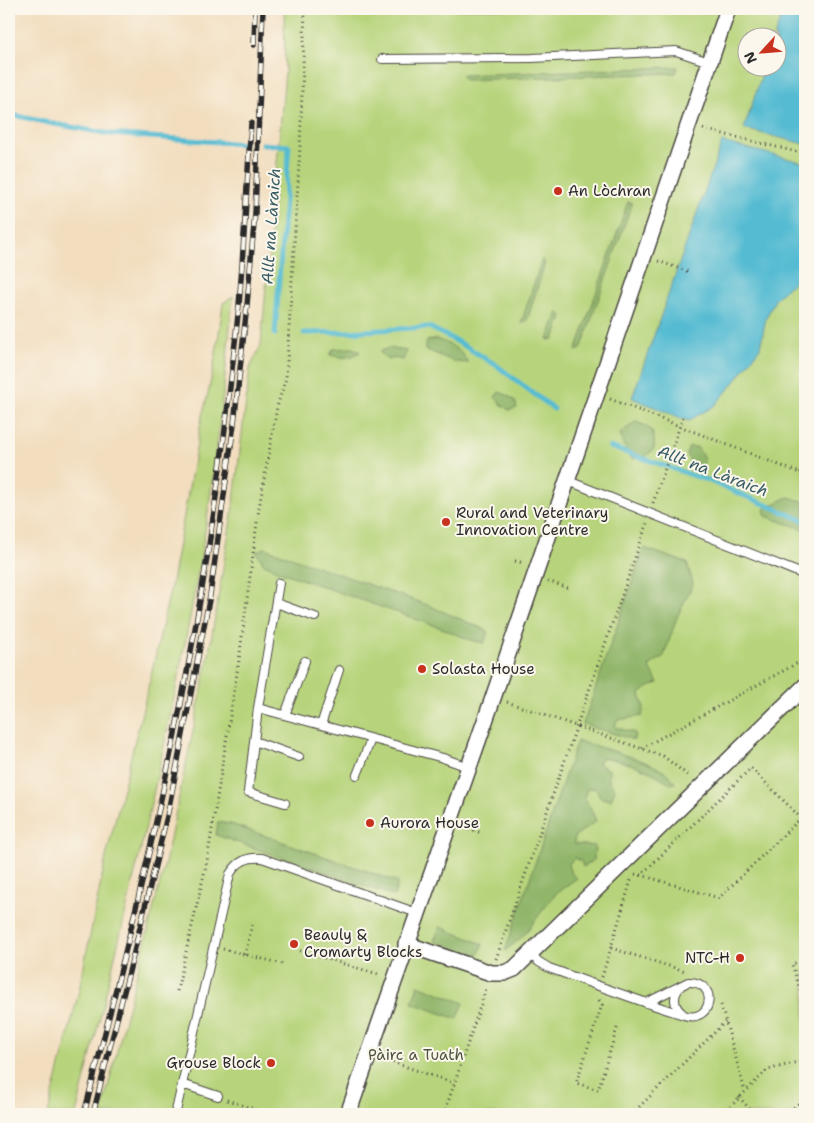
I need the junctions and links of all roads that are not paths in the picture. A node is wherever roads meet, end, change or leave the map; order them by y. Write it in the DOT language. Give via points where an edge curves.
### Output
graph roads {
  1 [pos="728,9"];
  2 [pos="382,59"];
  3 [pos="709,62"];
  4 [pos="566,480"];
  5 [pos="805,575"];
  6 [pos="279,583"];
  7 [pos="276,603"];
  8 [pos="315,617"];
  9 [pos="305,661"];
  10 [pos="339,670"];
  11 [pos="805,686"];
  12 [pos="258,708"];
  13 [pos="285,715"];
  14 [pos="321,725"];
  15 [pos="371,739"];
  16 [pos="254,741"];
  17 [pos="299,757"];
  18 [pos="468,767"];
  19 [pos="357,776"];
  20 [pos="284,803"];
  21 [pos="417,913"];
  22 [pos="406,944"];
  23 [pos="530,954"];
  24 [pos="681,986"];
  25 [pos="646,1003"];
  26 [pos="684,1014"];
  27 [pos="182,1084"];
  28 [pos="218,1096"];
  29 [pos="176,1111"];
  30 [pos="348,1114"];
  1 -- 3 [label="street"];
  2 -- 3 [label="lane" via="532,58 676,52"];
  3 -- 4 [label="street"];
  4 -- 5 [label="lane"];
  4 -- 18 [label="street"];
  6 -- 7 [label="lane"];
  7 -- 8 [label="lane"];
  7 -- 12 [label="lane"];
  9 -- 13 [label="lane"];
  10 -- 14 [label="lane"];
  11 -- 23 [label="street"];
  12 -- 13 [label="lane"];
  12 -- 16 [label="lane"];
  13 -- 14 [label="lane"];
  14 -- 15 [label="lane"];
  15 -- 18 [label="lane"];
  15 -- 19 [label="lane"];
  16 -- 17 [label="lane"];
  16 -- 20 [label="lane" via="248,792"];
  18 -- 21 [label="street"];
  21 -- 22 [label="street"];
  21 -- 27 [label="lane" via="262,858 242,861 230,874"];
  22 -- 23 [label="street" via="492,973 514,969"];
  22 -- 30 [label="street"];
  23 -- 25 [label="lane" via="548,968"];
  24 -- 25 [label="lane"];
  24 -- 26 [label="lane" via="675,1002"];
  24 -- 26 [label="lane" via="688,982 699,984 704,986 709,996 702,1014 691,1017"];
  25 -- 26 [label="lane"];
  27 -- 28 [label="lane"];
  27 -- 29 [label="lane"];
}
